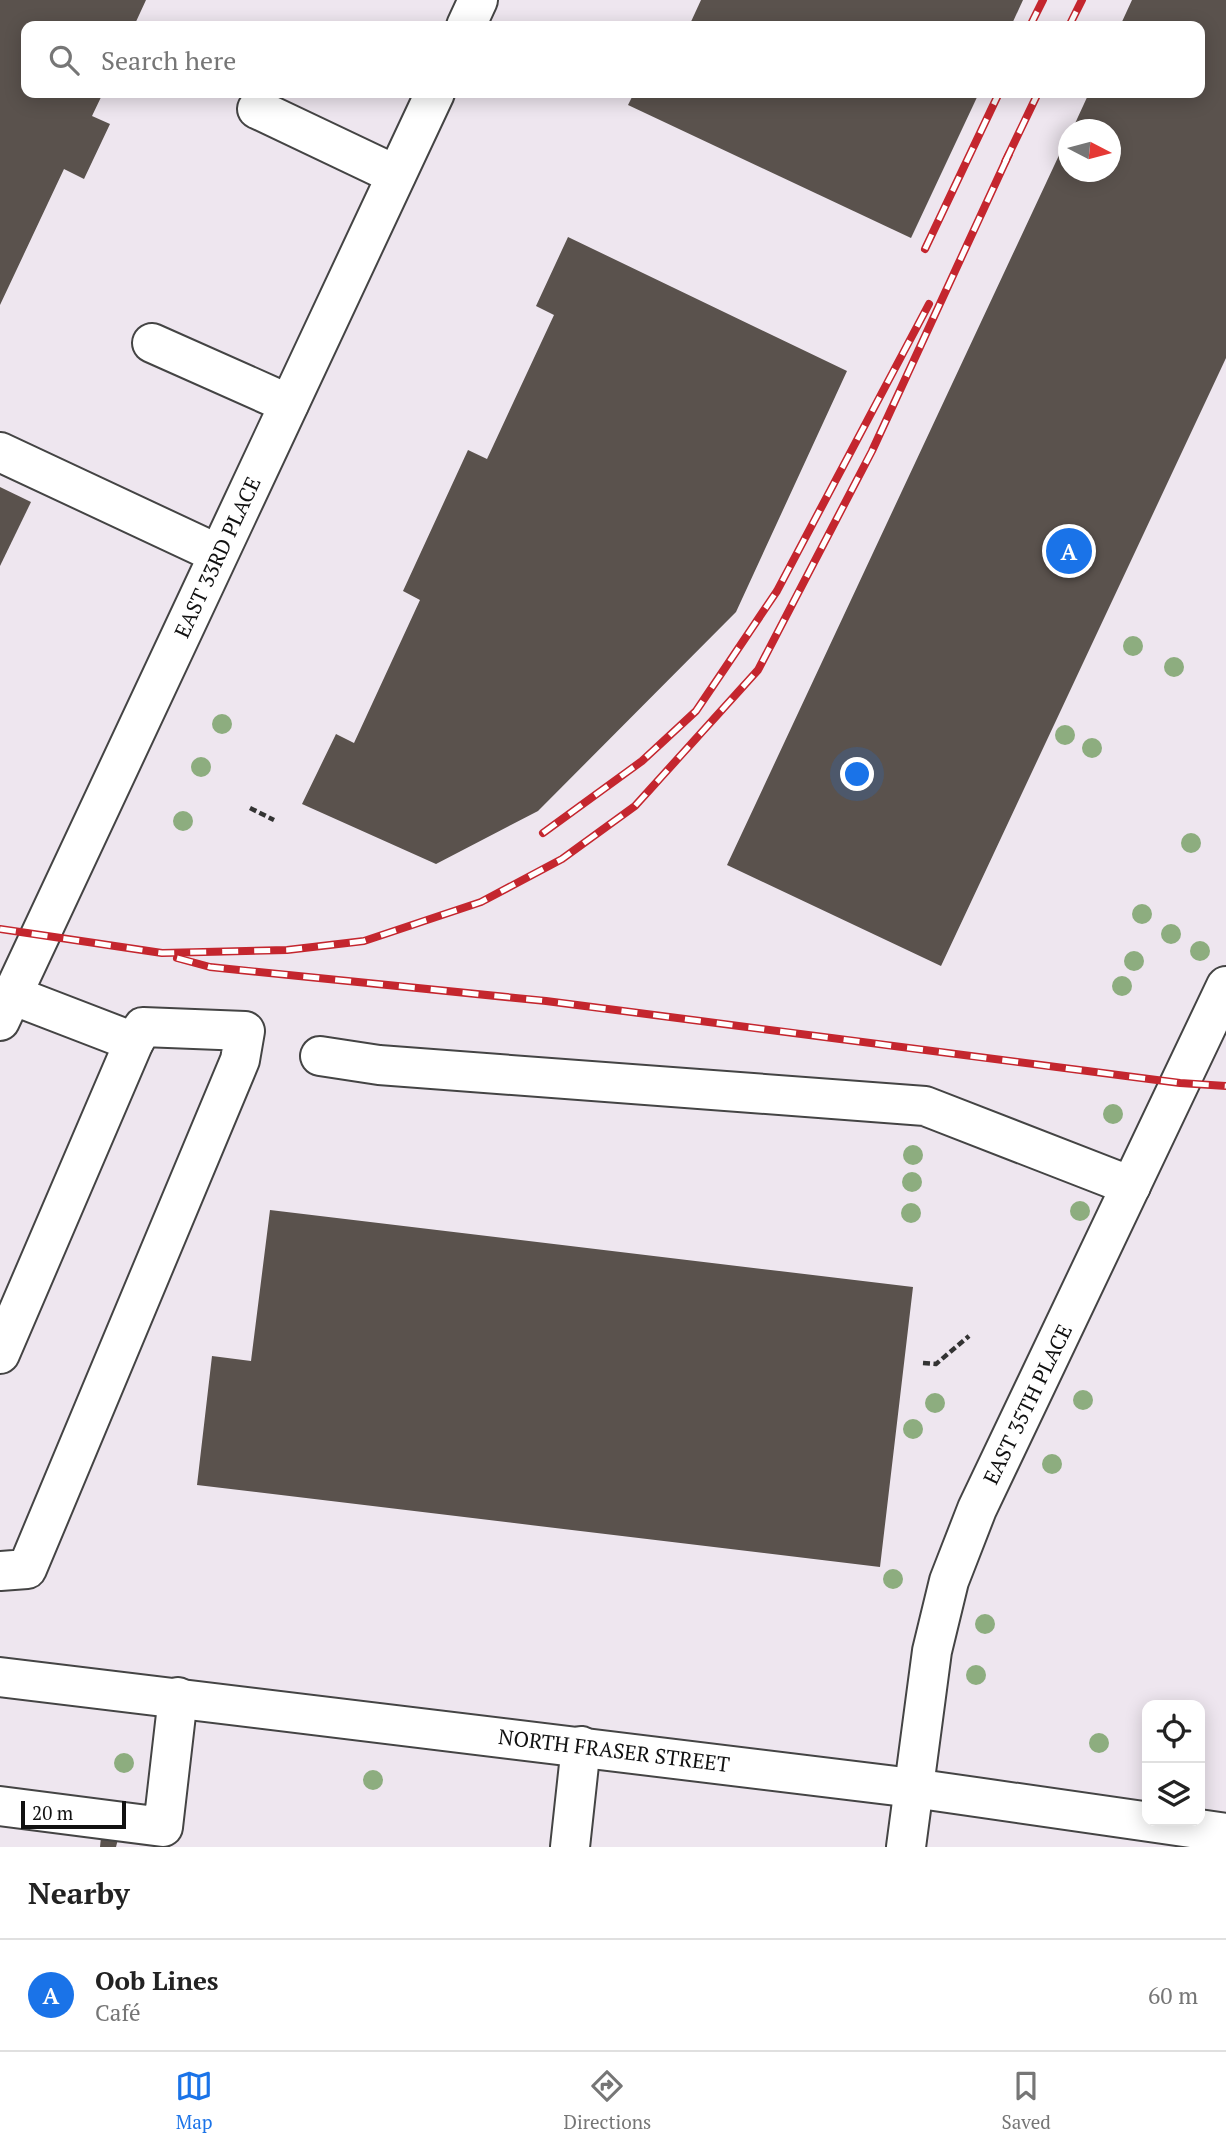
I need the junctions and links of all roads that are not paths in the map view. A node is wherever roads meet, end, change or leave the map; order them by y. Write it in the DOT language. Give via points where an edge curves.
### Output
graph roads {
  1 [pos="478,0"];
  2 [pos="468,21"];
  3 [pos="433,98"];
  4 [pos="257,109"];
  5 [pos="396,175"];
  6 [pos="152,343"];
  7 [pos="289,404"];
  8 [pos="0,452"];
  9 [pos="218,554"];
  10 [pos="1226,986"];
  11 [pos="6,1008"];
  12 [pos="134,1042"];
  13 [pos="320,1056"];
  14 [pos="1130,1186"];
  15 [pos="0,1354"];
  16 [pos="0,1571"];
  17 [pos="0,1677"];
  18 [pos="178,1697"];
  19 [pos="581,1746"];
  20 [pos="913,1788"];
  21 [pos="0,1806"];
  22 [pos="1226,1833"];
  23 [pos="570,1847"];
  24 [pos="906,1847"];
  1 -- 2 [label="street"];
  3 -- 5 [label="street, EAST 33RD PLACE"];
  4 -- 5 [label="street"];
  5 -- 7 [label="street, EAST 33RD PLACE"];
  6 -- 7 [label="street"];
  7 -- 9 [label="street, EAST 33RD PLACE"];
  8 -- 9 [label="street"];
  9 -- 11 [label="street, EAST 33RD PLACE"];
  10 -- 14 [label="street, EAST 35TH PLACE"];
  11 -- 12 [label="street"];
  12 -- 15 [label="street"];
  12 -- 16 [label="street" via="143,1027 245,1031 240,1060 27,1569"];
  13 -- 14 [label="street" via="379,1065 925,1106"];
  14 -- 20 [label="street, EAST 35TH PLACE" via="977,1509 949,1581 932,1651"];
  17 -- 18 [label="street, NORTH FRASER STREET"];
  18 -- 19 [label="street, NORTH FRASER STREET"];
  18 -- 21 [label="street" via="163,1827"];
  19 -- 20 [label="street, NORTH FRASER STREET"];
  19 -- 23 [label="street"];
  20 -- 22 [label="street, NORTH FRASER STREET"];
  20 -- 24 [label="street, EAST 35TH PLACE"];
}
